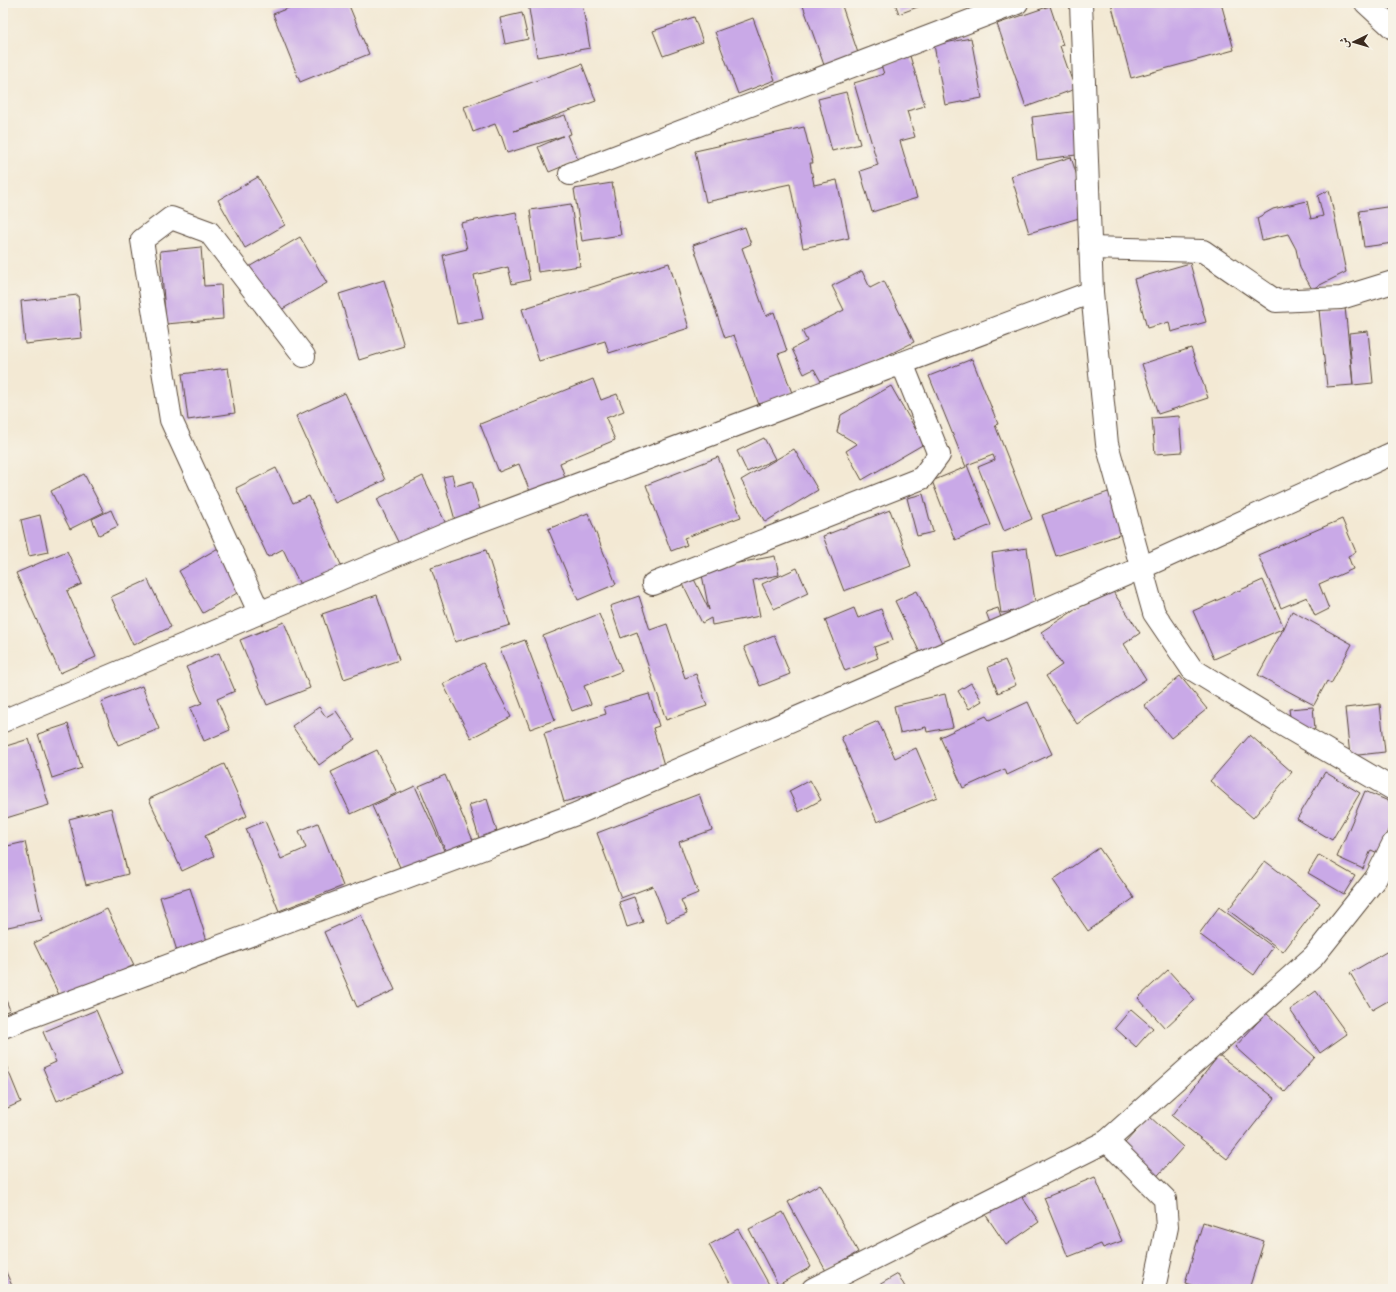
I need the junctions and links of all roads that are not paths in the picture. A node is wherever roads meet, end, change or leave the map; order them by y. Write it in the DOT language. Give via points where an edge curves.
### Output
graph roads {
  1 [pos="1017,3"];
  2 [pos="1081,3"];
  3 [pos="1366,3"];
  4 [pos="1393,28"];
  5 [pos="570,174"];
  6 [pos="1090,248"];
  7 [pos="1393,282"];
  8 [pos="1092,292"];
  9 [pos="304,356"];
  10 [pos="902,363"];
  11 [pos="1393,453"];
  12 [pos="1141,568"];
  13 [pos="653,584"];
  14 [pos="259,612"];
  15 [pos="3,721"];
  16 [pos="1393,789"];
  17 [pos="1393,844"];
  18 [pos="3,1028"];
  19 [pos="1107,1141"];
  20 [pos="1154,1284"];
  21 [pos="813,1289"];
  1 -- 5 [label="street"];
  2 -- 6 [label="street"];
  3 -- 4 [label="street"];
  6 -- 7 [label="street" via="1203,252 1276,301 1341,298"];
  6 -- 8 [label="street"];
  8 -- 10 [label="street"];
  8 -- 12 [label="street" via="1107,444"];
  9 -- 14 [label="street" via="209,232 171,218 142,240 171,420"];
  10 -- 13 [label="street" via="939,455 922,478"];
  10 -- 14 [label="street" via="456,530"];
  11 -- 12 [label="street"];
  12 -- 16 [label="street" via="1154,614 1192,669"];
  12 -- 18 [label="street" via="576,814"];
  14 -- 15 [label="street"];
  17 -- 19 [label="street" via="1376,878 1314,956"];
  19 -- 20 [label="street" via="1165,1199 1167,1227"];
  19 -- 21 [label="street"];
}
